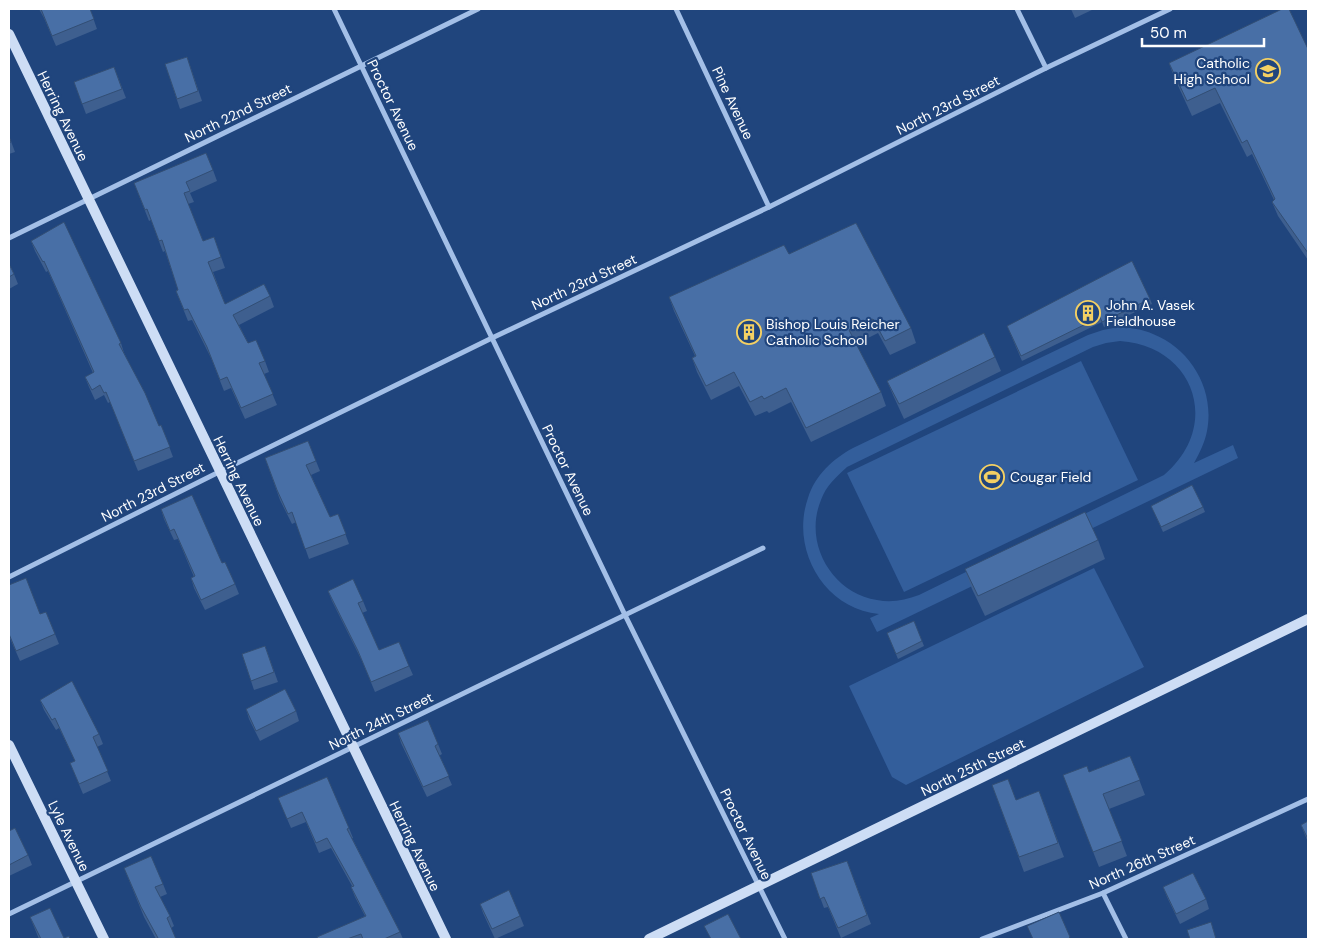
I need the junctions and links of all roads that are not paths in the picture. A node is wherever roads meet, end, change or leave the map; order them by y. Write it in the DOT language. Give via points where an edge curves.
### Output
graph roads {
  1 [pos="334,9"];
  2 [pos="478,9"];
  3 [pos="676,9"];
  4 [pos="1017,9"];
  5 [pos="1170,9"];
  6 [pos="9,34"];
  7 [pos="362,66"];
  8 [pos="1046,68"];
  9 [pos="88,199"];
  10 [pos="769,207"];
  11 [pos="9,238"];
  12 [pos="492,338"];
  13 [pos="219,472"];
  14 [pos="763,548"];
  15 [pos="9,577"];
  16 [pos="626,614"];
  17 [pos="1308,619"];
  18 [pos="9,745"];
  19 [pos="352,747"];
  20 [pos="1308,799"];
  21 [pos="75,881"];
  22 [pos="759,886"];
  23 [pos="1103,893"];
  24 [pos="9,914"];
  25 [pos="104,939"];
  26 [pos="446,939"];
  27 [pos="649,939"];
  28 [pos="785,939"];
  29 [pos="982,939"];
  30 [pos="1126,939"];
  1 -- 7 [label="street, Proctor Avenue"];
  2 -- 7 [label="street, North 22nd Street"];
  3 -- 10 [label="street, Pine Avenue"];
  4 -- 8 [label="street"];
  5 -- 8 [label="street, North 23rd Street"];
  6 -- 9 [label="main road, Herring Avenue"];
  7 -- 9 [label="street, North 22nd Street"];
  7 -- 12 [label="street, Proctor Avenue"];
  8 -- 10 [label="street, North 23rd Street"];
  9 -- 11 [label="street, North 22nd Street"];
  9 -- 13 [label="main road, Herring Avenue"];
  10 -- 12 [label="street, North 23rd Street"];
  12 -- 13 [label="street, North 23rd Street"];
  12 -- 16 [label="street, Proctor Avenue"];
  13 -- 15 [label="street, North 23rd Street"];
  13 -- 19 [label="main road, Herring Avenue"];
  14 -- 16 [label="street, North 24th Street"];
  16 -- 19 [label="street, North 24th Street"];
  16 -- 22 [label="street, Proctor Avenue"];
  17 -- 22 [label="main road, North 25th Street"];
  18 -- 21 [label="main road, Lyle Avenue"];
  19 -- 21 [label="street, North 24th Street"];
  19 -- 26 [label="main road, Herring Avenue"];
  20 -- 23 [label="street, North 26th Street"];
  21 -- 24 [label="street, North 24th Street"];
  21 -- 25 [label="main road, Lyle Avenue"];
  22 -- 27 [label="main road, North 25th Street"];
  22 -- 28 [label="street, Proctor Avenue"];
  23 -- 29 [label="street, North 26th Street"];
  23 -- 30 [label="street"];
}
